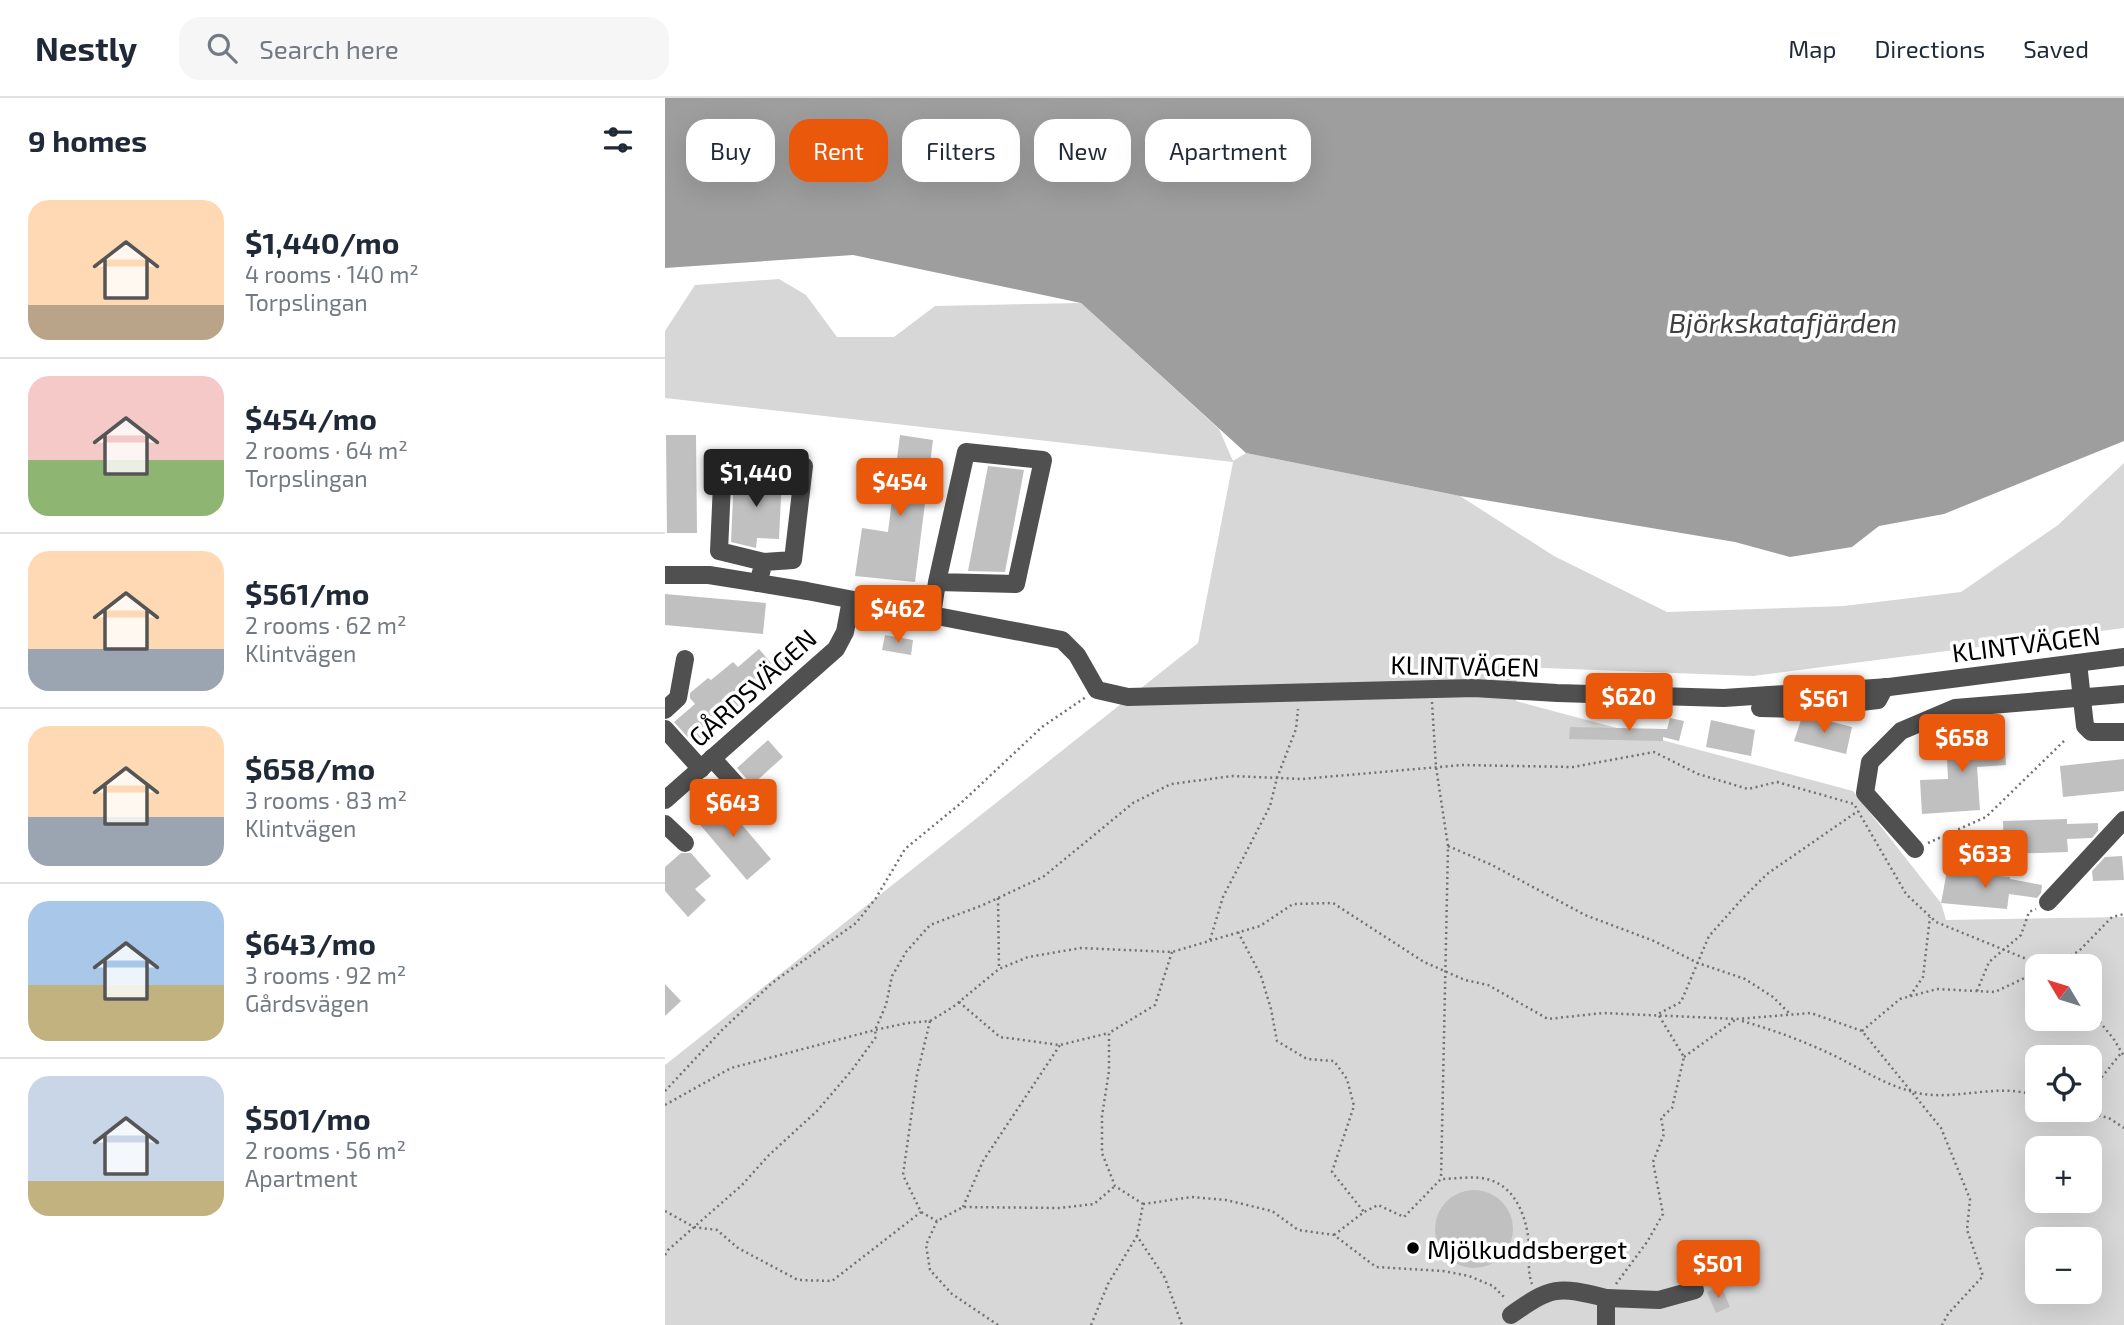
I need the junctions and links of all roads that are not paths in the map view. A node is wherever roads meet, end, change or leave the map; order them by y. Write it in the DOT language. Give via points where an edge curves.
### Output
graph roads {
  1 [pos="764,562"];
  2 [pos="665,575"];
  3 [pos="937,582"];
  4 [pos="758,583"];
  5 [pos="852,600"];
  6 [pos="932,615"];
  7 [pos="2124,657"];
  8 [pos="685,659"];
  9 [pos="2078,663"];
  10 [pos="1885,687"];
  11 [pos="2124,694"];
  12 [pos="2082,697"];
  13 [pos="1761,708"];
  14 [pos="665,710"];
  15 [pos="665,729"];
  16 [pos="2124,732"];
  17 [pos="707,764"];
  18 [pos="665,800"];
  19 [pos="760,811"];
  20 [pos="2124,820"];
  21 [pos="665,824"];
  22 [pos="685,843"];
  23 [pos="1915,849"];
  24 [pos="2048,902"];
  25 [pos="1695,1290"];
  26 [pos="1607,1298"];
  27 [pos="1511,1315"];
  28 [pos="1606,1325"];
  1 -- 1 [label="street" via="719,551 723,461 804,466 793,560"];
  1 -- 4 [label="street"];
  2 -- 4 [label="street" via="709,575"];
  3 -- 3 [label="street" via="966,452 1043,460 1016,584"];
  3 -- 6 [label="street"];
  4 -- 5 [label="street"];
  5 -- 6 [label="street"];
  5 -- 17 [label="street, GÅRDSVÄGEN" via="836,649"];
  6 -- 10 [label="street, KLINTVÄGEN" via="1062,640 1077,655 1097,690 1128,697 1474,688 1724,698"];
  7 -- 9 [label="street, KLINTVÄGEN"];
  8 -- 14 [label="street" via="678,698"];
  9 -- 10 [label="street, KLINTVÄGEN"];
  9 -- 12 [label="street"];
  10 -- 13 [label="street" via="1878,700 1800,709"];
  11 -- 12 [label="street"];
  12 -- 16 [label="street" via="2085,726 2091,733"];
  12 -- 23 [label="street" via="1955,708 1901,731 1870,762 1865,793"];
  15 -- 17 [label="street"];
  17 -- 18 [label="street, GÅRDSVÄGEN"];
  17 -- 19 [label="street"];
  20 -- 24 [label="street"];
  21 -- 22 [label="street"];
  25 -- 26 [label="street" via="1659,1300"];
  26 -- 27 [label="street" via="1561,1289 1548,1291"];
  26 -- 28 [label="street"];
}
